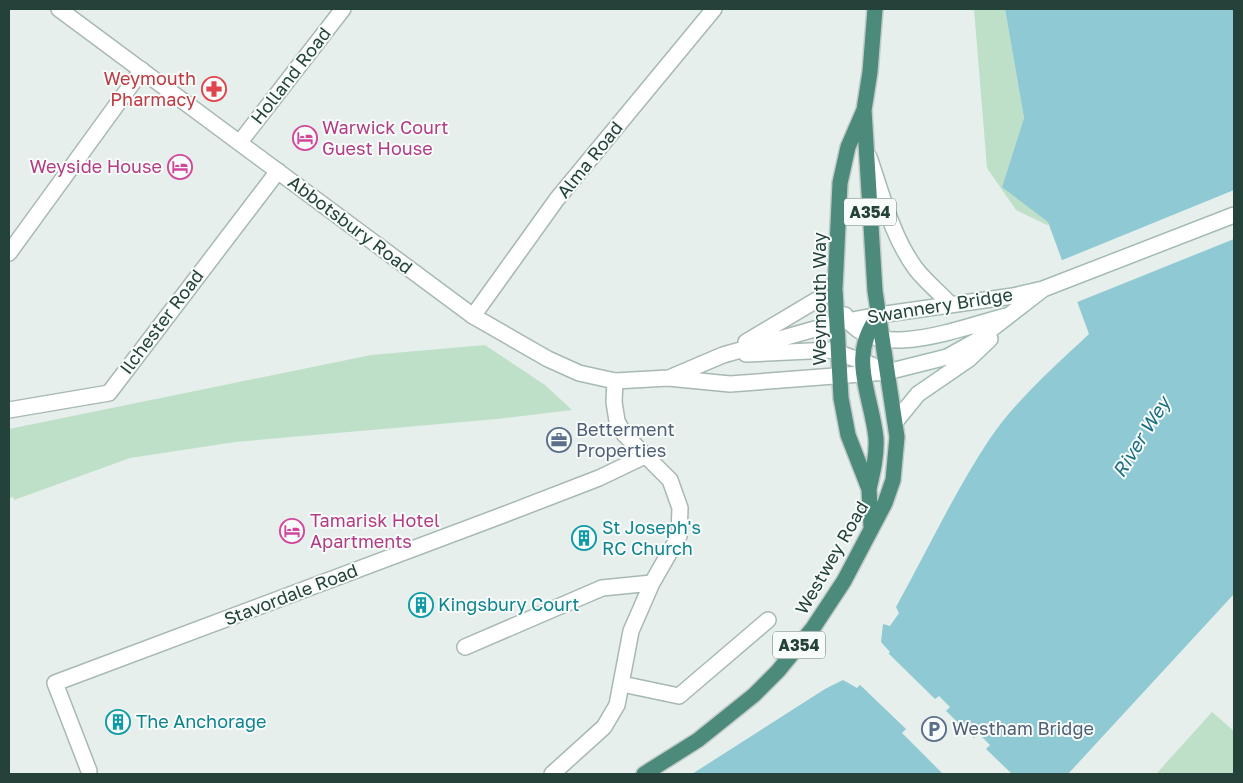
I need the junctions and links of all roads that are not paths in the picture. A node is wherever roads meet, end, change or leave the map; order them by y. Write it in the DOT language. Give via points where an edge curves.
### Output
graph roads {
  1 [pos="59,9"];
  2 [pos="343,9"];
  3 [pos="714,9"];
  4 [pos="875,9"];
  5 [pos="142,70"];
  6 [pos="864,110"];
  7 [pos="240,142"];
  8 [pos="868,155"];
  9 [pos="278,171"];
  10 [pos="1234,216"];
  11 [pos="9,253"];
  12 [pos="835,294"];
  13 [pos="1024,299"];
  14 [pos="951,305"];
  15 [pos="879,315"];
  16 [pos="473,316"];
  17 [pos="1006,316"];
  18 [pos="842,322"];
  19 [pos="866,334"];
  20 [pos="882,339"];
  21 [pos="837,350"];
  22 [pos="723,355"];
  23 [pos="863,368"];
  24 [pos="887,372"];
  25 [pos="839,376"];
  26 [pos="668,378"];
  27 [pos="615,381"];
  28 [pos="9,410"];
  29 [pos="896,421"];
  30 [pos="645,456"];
  31 [pos="869,488"];
  32 [pos="871,528"];
  33 [pos="652,583"];
  34 [pos="768,620"];
  35 [pos="465,647"];
  36 [pos="622,684"];
  37 [pos="88,771"];
  38 [pos="552,774"];
  39 [pos="644,774"];
  1 -- 5 [label="street, Abbotsbury Road"];
  2 -- 7 [label="street, Holland Road"];
  3 -- 16 [label="street, Alma Road" via="557,199"];
  4 -- 6 [label="highway, Weymouth Way / A354"];
  5 -- 7 [label="street, Abbotsbury Road"];
  5 -- 11 [label="street"];
  6 -- 8 [label="highway, Weymouth Way / A354"];
  6 -- 12 [label="highway, Weymouth Way / A354" via="848,147 840,183"];
  7 -- 9 [label="street, Abbotsbury Road"];
  8 -- 14 [label="street" via="891,221 908,257"];
  8 -- 15 [label="highway, Weymouth Way / A354" via="872,250"];
  9 -- 16 [label="street, Abbotsbury Road"];
  9 -- 28 [label="street, Ilchester Road" via="109,392"];
  10 -- 13 [label="street, Swannery Bridge"];
  12 -- 18 [label="highway, Weymouth Way / A354"];
  12 -- 22 [label="street"];
  13 -- 14 [label="street, Swannery Bridge"];
  13 -- 17 [label="street, Swannery Bridge"];
  14 -- 15 [label="street, Swannery Bridge"];
  15 -- 18 [label="street, Swannery Bridge"];
  15 -- 19 [label="highway, Weymouth Way / A354"];
  15 -- 20 [label="highway, Westwey Road / A354"];
  16 -- 27 [label="street, Abbotsbury Road" via="548,359 579,373"];
  17 -- 20 [label="street" via="907,340"];
  17 -- 24 [label="street, Swannery Bridge" via="976,341 947,356"];
  17 -- 29 [label="street" via="981,348 918,394"];
  18 -- 19 [label="street"];
  18 -- 21 [label="highway, Weymouth Way / A354"];
  18 -- 22 [label="street, Abbotsbury Road"];
  19 -- 20 [label="street"];
  19 -- 23 [label="highway, Weymouth Way / A354"];
  20 -- 24 [label="highway, Westwey Road / A354"];
  21 -- 22 [label="street"];
  21 -- 23 [label="street"];
  21 -- 25 [label="highway, Weymouth Way / A354"];
  22 -- 26 [label="street, Abbotsbury Road"];
  23 -- 24 [label="street, Abbotsbury Road"];
  23 -- 25 [label="street, Abbotsbury Road"];
  23 -- 31 [label="highway, Weymouth Way / A354" via="876,440"];
  24 -- 29 [label="highway, Westwey Road / A354"];
  25 -- 26 [label="street, Abbotsbury Road" via="730,384"];
  25 -- 31 [label="highway, Weymouth Way / A354" via="848,435"];
  26 -- 27 [label="street, Abbotsbury Road"];
  27 -- 30 [label="street" via="614,402 618,421 624,434"];
  29 -- 32 [label="highway, Westwey Road / A354" via="897,454 893,480"];
  30 -- 33 [label="street" via="670,480 680,508 679,536"];
  30 -- 37 [label="street, Stavordale Road" via="599,478 503,515 55,683"];
  31 -- 32 [label="highway, Weymouth Way / A354"];
  32 -- 39 [label="highway, Westwey Road / A354" via="844,581 813,628 778,671 698,740"];
  33 -- 35 [label="street" via="602,588"];
  33 -- 36 [label="street" via="631,631"];
  34 -- 36 [label="street" via="679,696"];
  36 -- 38 [label="street" via="617,705 604,727"];
}
